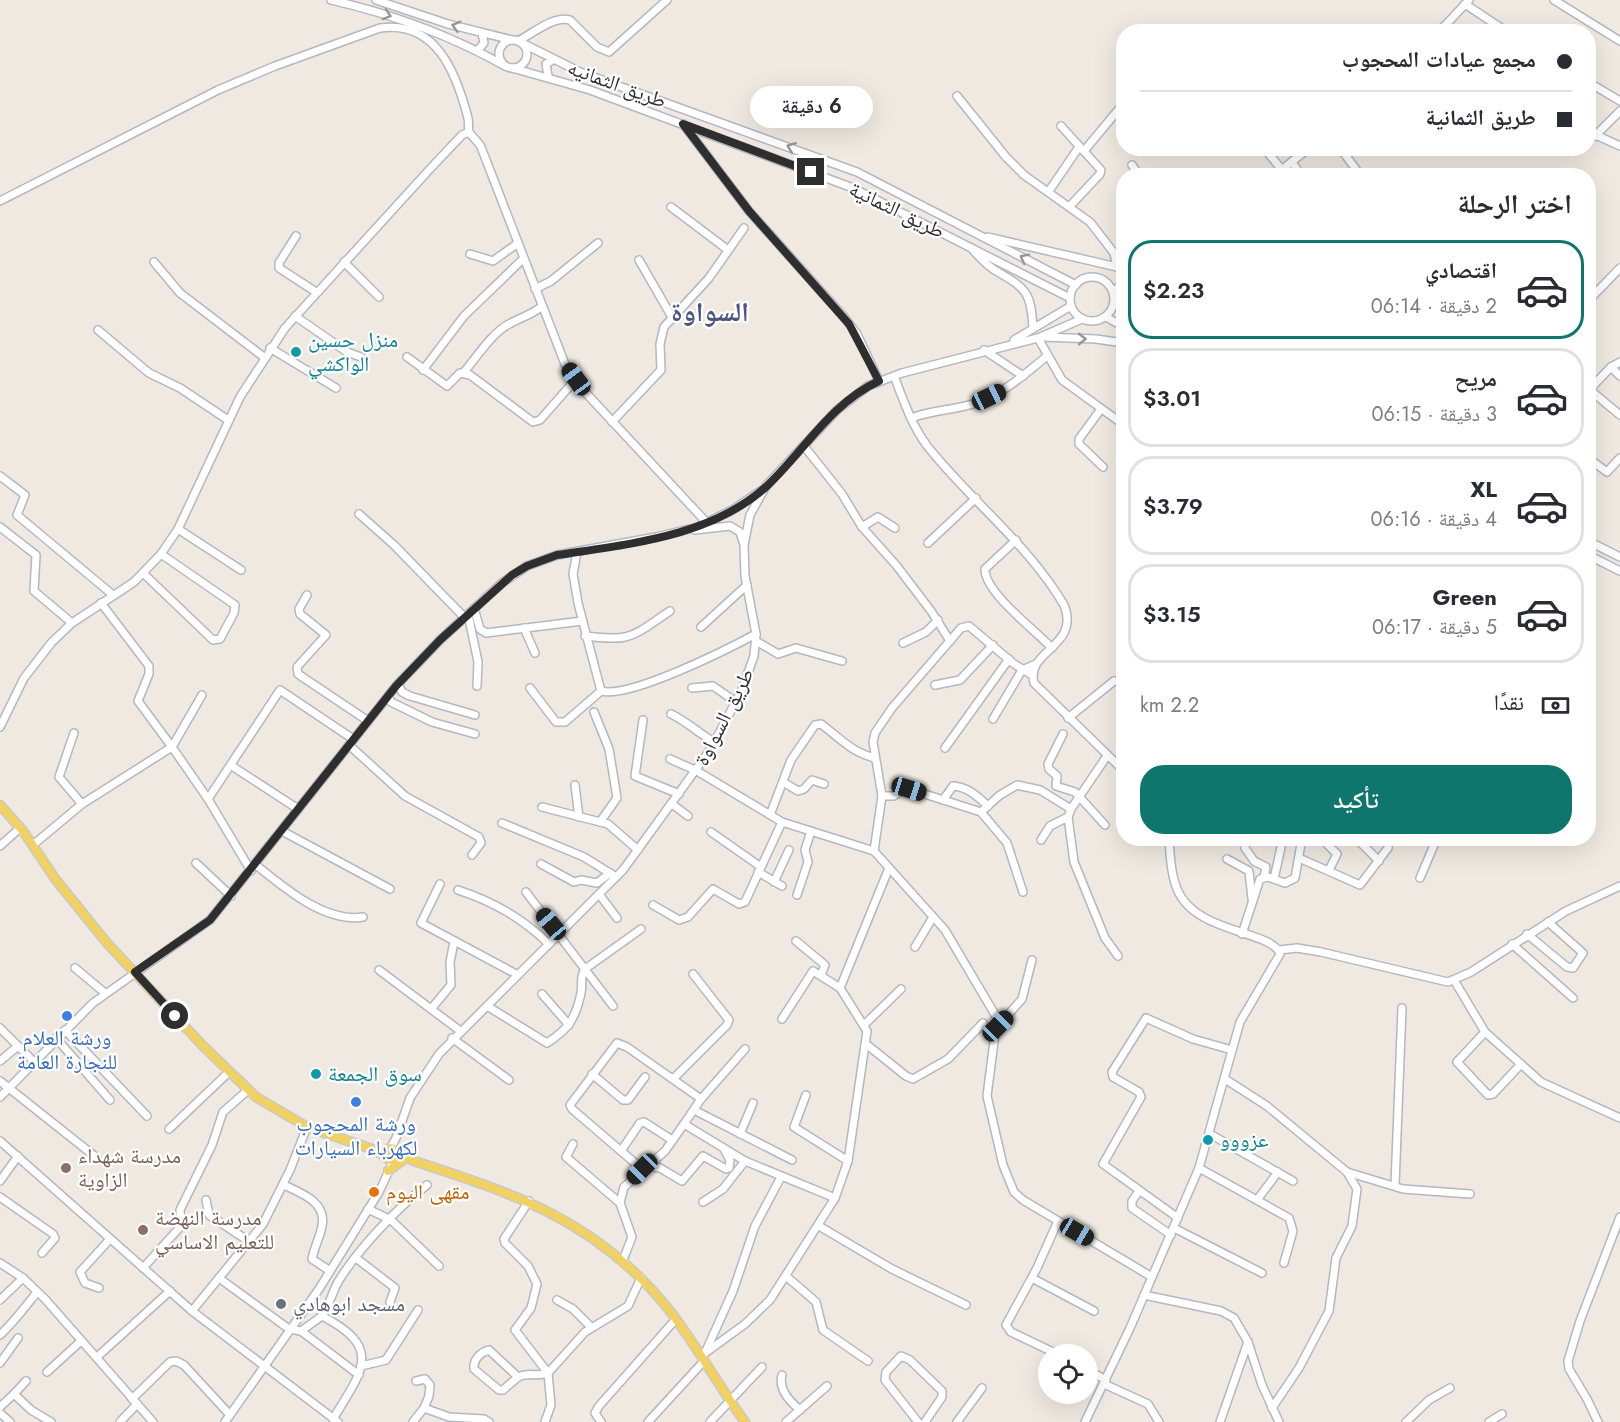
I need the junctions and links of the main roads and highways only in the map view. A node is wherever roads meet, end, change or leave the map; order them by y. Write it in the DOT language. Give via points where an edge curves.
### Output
graph roads {
  1 [pos="0,805"];
  2 [pos="411,1160"];
  3 [pos="387,1172"];
  4 [pos="745,1422"];
  1 -- 2 [label="main road" via="77,907 229,1072 264,1104 307,1127"];
  2 -- 3 [label="main road" via="398,1163"];
  2 -- 4 [label="main road" via="529,1201 582,1230 623,1260 676,1319"];
}
